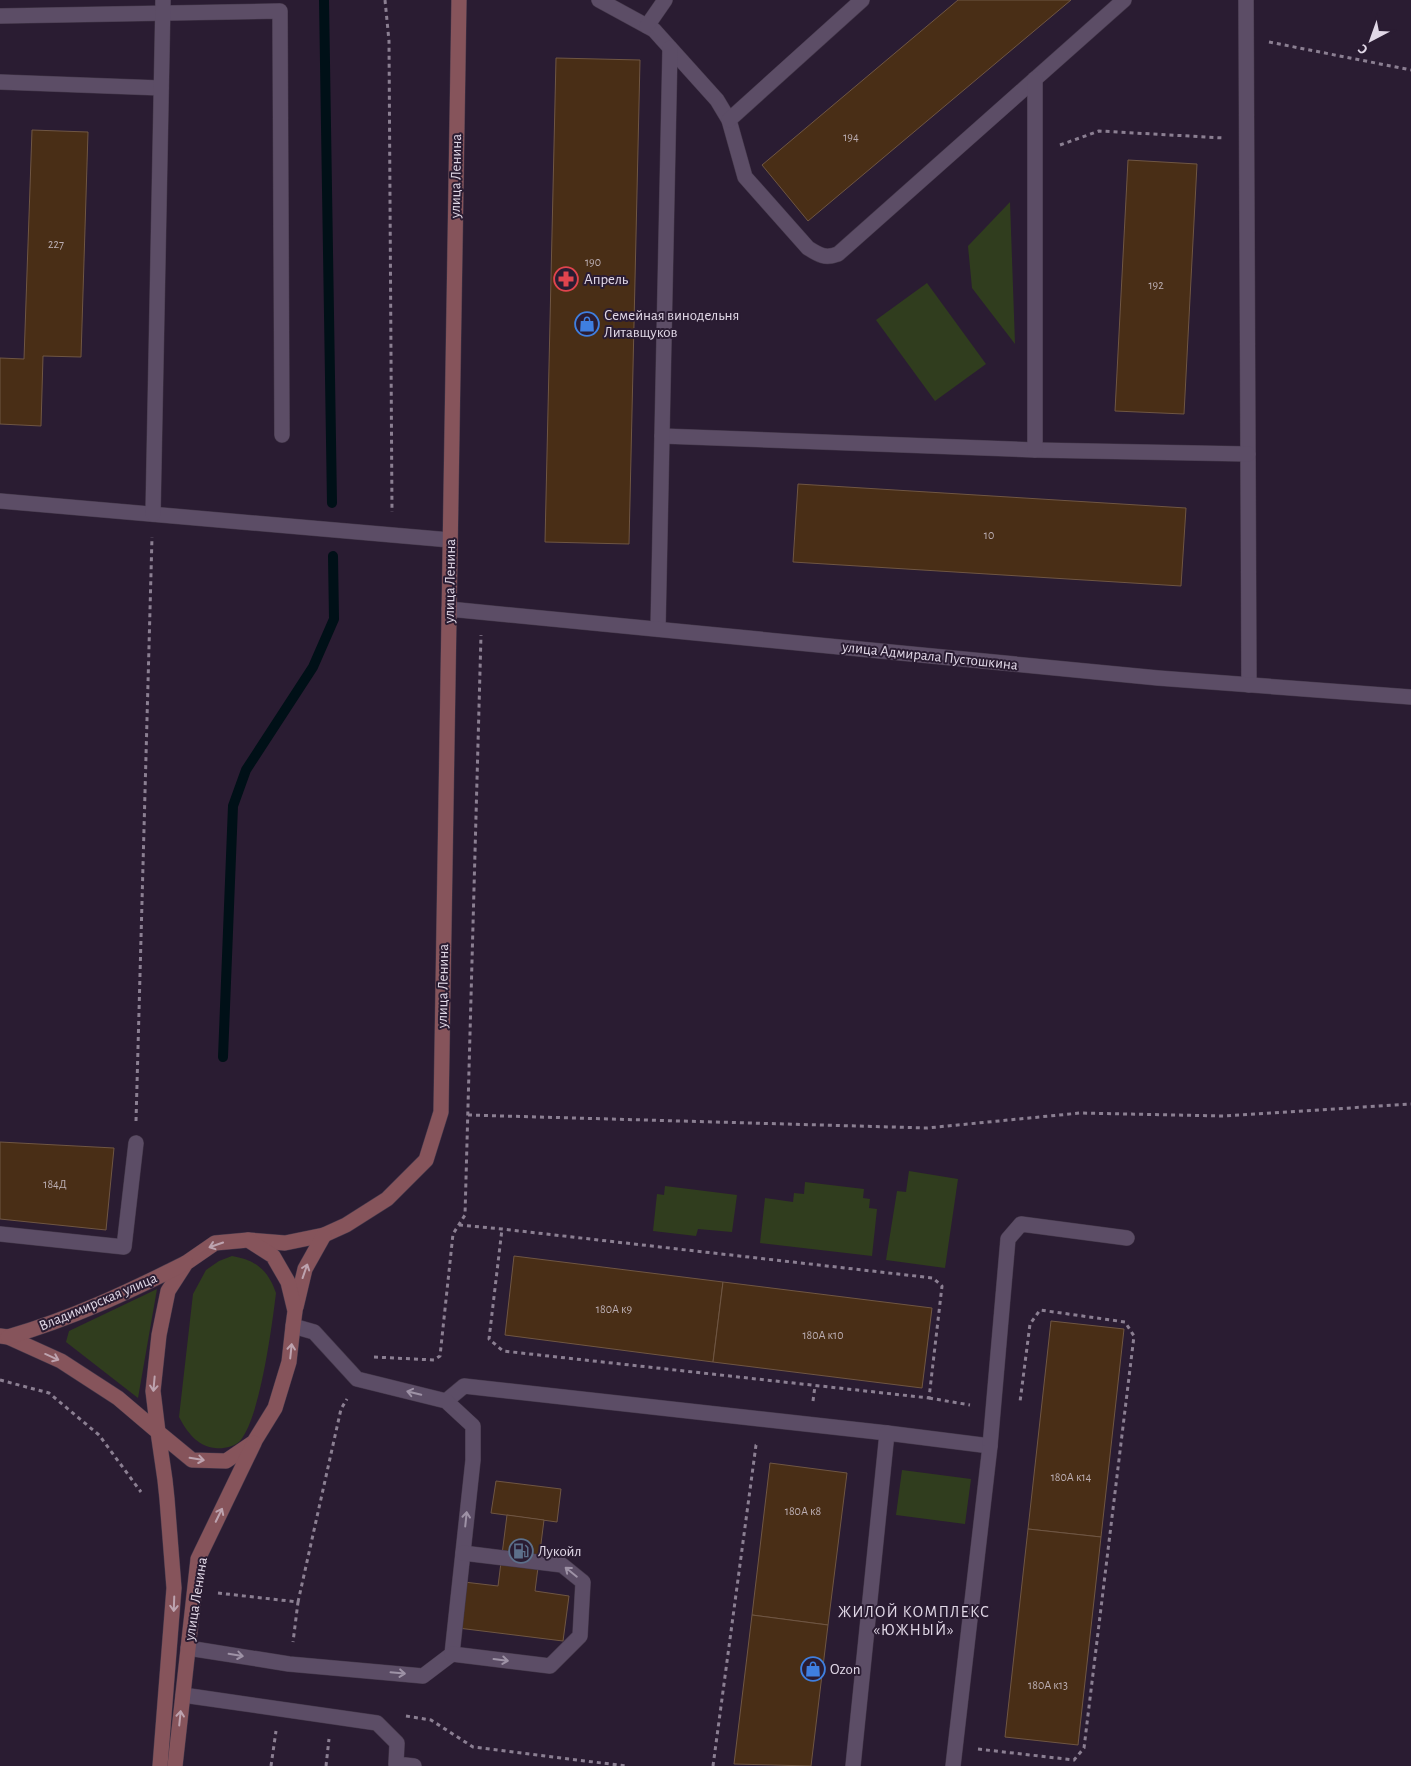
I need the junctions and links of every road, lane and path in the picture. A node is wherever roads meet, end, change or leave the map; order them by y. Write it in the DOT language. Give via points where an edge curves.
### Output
graph roads {
  1 [pos="385,0"];
  2 [pos="459,0"];
  3 [pos="599,0"];
  4 [pos="665,0"];
  5 [pos="862,0"];
  6 [pos="1124,0"];
  7 [pos="1246,0"];
  8 [pos="240,6"];
  9 [pos="162,7"];
  10 [pos="0,16"];
  11 [pos="647,26"];
  12 [pos="1246,38"];
  13 [pos="670,48"];
  14 [pos="1411,70"];
  15 [pos="1035,79"];
  16 [pos="0,82"];
  17 [pos="161,88"];
  18 [pos="729,120"];
  19 [pos="1246,139"];
  20 [pos="1035,153"];
  21 [pos="282,435"];
  22 [pos="662,436"];
  23 [pos="1035,450"];
  24 [pos="1248,454"];
  25 [pos="0,501"];
  26 [pos="153,514"];
  27 [pos="392,535"];
  28 [pos="450,540"];
  29 [pos="449,609"];
  30 [pos="658,629"];
  31 [pos="1249,685"];
  32 [pos="1411,697"];
  33 [pos="1411,1104"];
  34 [pos="468,1115"];
  35 [pos="136,1144"];
  36 [pos="459,1225"];
  37 [pos="502,1230"];
  38 [pos="0,1234"];
  39 [pos="324,1235"];
  40 [pos="1127,1238"];
  41 [pos="248,1240"];
  42 [pos="186,1263"];
  43 [pos="294,1318"];
  44 [pos="1030,1324"];
  45 [pos="4,1336"];
  46 [pos="446,1401"];
  47 [pos="158,1432"];
  48 [pos="887,1434"];
  49 [pos="761,1440"];
  50 [pos="254,1442"];
  51 [pos="990,1446"];
  52 [pos="463,1553"];
  53 [pos="188,1648"];
  54 [pos="452,1654"];
  55 [pos="183,1695"];
  56 [pos="397,1743"];
  57 [pos="977,1749"];
  58 [pos="396,1765"];
  59 [pos="160,1766"];
  60 [pos="175,1766"];
  61 [pos="414,1766"];
  62 [pos="626,1766"];
  63 [pos="713,1766"];
  64 [pos="853,1766"];
  65 [pos="953,1766"];
  1 -- 27 [label="path" via="389,41"];
  2 -- 28 [label="street, улица Ленина"];
  3 -- 11 [label="street"];
  4 -- 11 [label="street"];
  5 -- 18 [label="street"];
  6 -- 15 [label="street"];
  7 -- 12 [label="street"];
  8 -- 9 [label="street"];
  8 -- 21 [label="street" via="280,11"];
  9 -- 10 [label="street"];
  9 -- 17 [label="street"];
  11 -- 13 [label="street"];
  12 -- 14 [label="path"];
  12 -- 19 [label="street"];
  13 -- 18 [label="street" via="717,100"];
  13 -- 22 [label="street"];
  15 -- 18 [label="street" via="838,254 829,257 808,248 745,177"];
  15 -- 20 [label="street"];
  16 -- 17 [label="street"];
  17 -- 26 [label="street"];
  19 -- 20 [label="path" via="1099,131"];
  19 -- 24 [label="street"];
  20 -- 23 [label="street"];
  22 -- 23 [label="street"];
  22 -- 30 [label="street"];
  23 -- 24 [label="street"];
  24 -- 31 [label="street"];
  25 -- 26 [label="street"];
  26 -- 27 [label="street"];
  26 -- 35 [label="path"];
  27 -- 28 [label="street"];
  28 -- 29 [label="street, улица Ленина"];
  29 -- 30 [label="street, улица Адмирала Пустошкина"];
  29 -- 39 [label="street, улица Ленина" via="441,1112 426,1160 387,1199"];
  30 -- 31 [label="street, улица Адмирала Пустошкина"];
  31 -- 32 [label="street, улица Адмирала Пустошкина"];
  33 -- 34 [label="path" via="1224,1116 1080,1113 927,1128"];
  35 -- 38 [label="street" via="124,1247"];
  36 -- 37 [label="path"];
  37 -- 37 [label="path" via="490,1338 503,1352 929,1398 942,1286 933,1278"];
  39 -- 41 [label="street" via="285,1244"];
  43 -- 39 [label="street, one-way" via="305,1268"];
  40 -- 51 [label="street" via="1020,1224 1008,1239"];
  41 -- 42 [label="street, Владимирская улица, one-way" via="215,1243"];
  41 -- 43 [label="street, Владимирская улица" via="273,1256 288,1282"];
  42 -- 45 [label="street, Владимирская улица" via="57,1322"];
  42 -- 47 [label="street, Владимирская улица, one-way" via="168,1291 159,1334 153,1391"];
  46 -- 43 [label="street, one-way" via="357,1379 314,1332"];
  50 -- 43 [label="street, Владимирская улица, one-way" via="275,1408 289,1362"];
  44 -- 57 [label="path" via="1040,1310 1125,1322 1134,1336 1084,1748 1074,1760"];
  45 -- 47 [label="street, Владимирская улица, one-way" via="61,1361 118,1398"];
  46 -- 48 [label="street" via="464,1386 474,1386"];
  52 -- 46 [label="street, one-way" via="473,1460 472,1426"];
  47 -- 50 [label="street, Владимирская улица, one-way" via="192,1460 226,1461"];
  47 -- 59 [label="street, улица Ленина, one-way" via="173,1555 174,1602"];
  48 -- 51 [label="street"];
  48 -- 64 [label="street"];
  49 -- 63 [label="path" via="756,1445"];
  53 -- 50 [label="street, улица Ленина, one-way" via="198,1559"];
  51 -- 65 [label="street"];
  52 -- 54 [label="street"];
  54 -- 52 [label="street, one-way" via="550,1666 580,1636 583,1582 562,1565"];
  53 -- 54 [label="street, one-way" via="289,1664 423,1676"];
  53 -- 55 [label="street, улица Ленина"];
  55 -- 56 [label="street" via="377,1723"];
  60 -- 55 [label="street, улица Ленина, one-way"];
  56 -- 58 [label="street"];
  56 -- 62 [label="path" via="401,1716 431,1720 473,1747"];
  58 -- 61 [label="street"];
}
